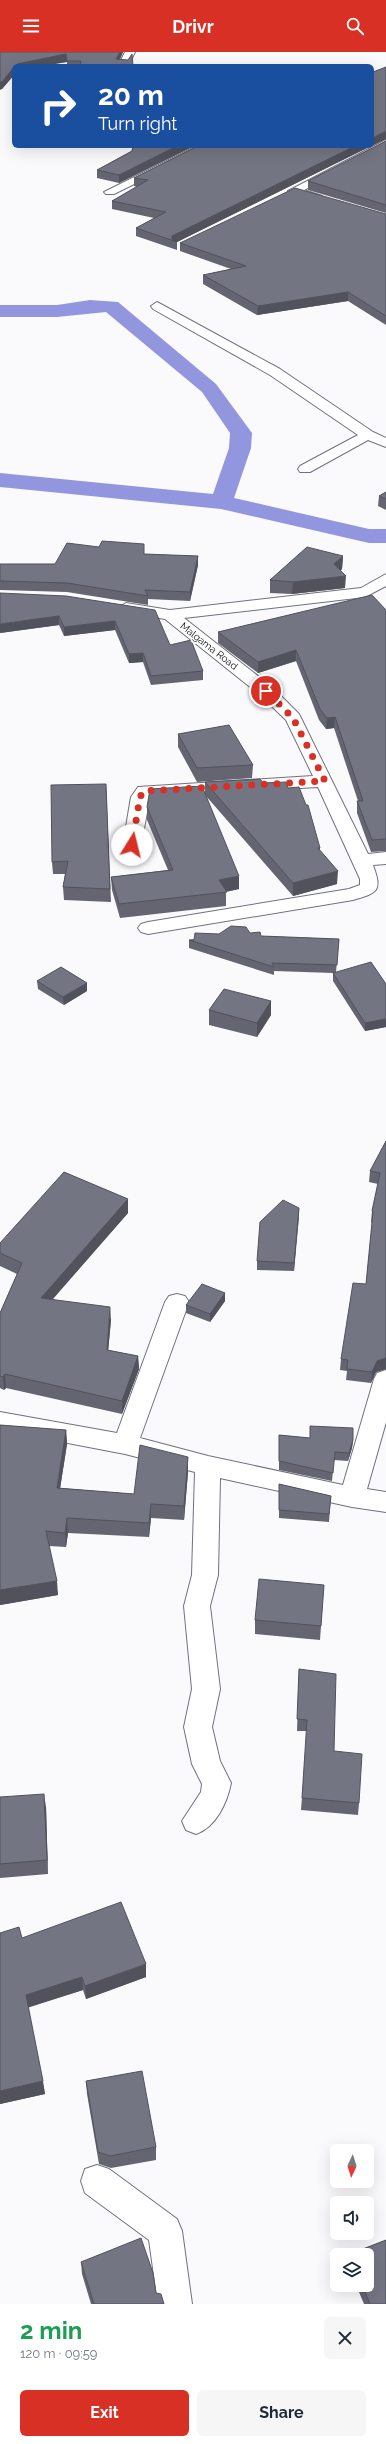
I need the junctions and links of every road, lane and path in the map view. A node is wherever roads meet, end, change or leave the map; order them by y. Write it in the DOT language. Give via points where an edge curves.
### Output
graph roads {
  1 [pos="130,52"];
  2 [pos="124,64"];
  3 [pos="386,143"];
  4 [pos="202,148"];
  5 [pos="110,192"];
  6 [pos="329,202"];
  7 [pos="157,306"];
  8 [pos="368,435"];
  9 [pos="386,443"];
  10 [pos="305,469"];
  11 [pos="386,579"];
  12 [pos="113,606"];
  13 [pos="170,615"];
  14 [pos="325,781"];
  15 [pos="132,845"];
  16 [pos="386,858"];
  17 [pos="362,860"];
  18 [pos="148,928"];
  19 [pos="178,1302"];
  20 [pos="386,1379"];
  21 [pos="0,1421"];
  22 [pos="125,1444"];
  23 [pos="208,1466"];
  24 [pos="352,1497"];
  25 [pos="386,1502"];
  26 [pos="196,1821"];
  27 [pos="97,2181"];
  28 [pos="175,2304"];
  1 -- 2 [label="street"];
  3 -- 6 [label="street" via="290,193"];
  4 -- 5 [label="street"];
  7 -- 8 [label="street" via="275,372"];
  8 -- 9 [label="street"];
  8 -- 10 [label="street"];
  11 -- 13 [label="street" via="365,592"];
  12 -- 13 [label="street, Malgama Road"];
  13 -- 14 [label="street, Malgama Road" via="260,686 293,718"];
  14 -- 15 [label="street" via="144,791 140,797"];
  14 -- 17 [label="street, Malgama Road"];
  16 -- 17 [label="street"];
  17 -- 18 [label="street, Malgama Road" via="369,879 368,888 353,894"];
  19 -- 22 [label="street"];
  20 -- 24 [label="street"];
  21 -- 22 [label="street"];
  22 -- 23 [label="street"];
  23 -- 24 [label="street"];
  23 -- 26 [label="street" via="205,1575 197,1606 206,1689 198,1727 206,1764 217,1783 214,1797"];
  24 -- 25 [label="street"];
  27 -- 28 [label="street" via="165,2231"];
}
